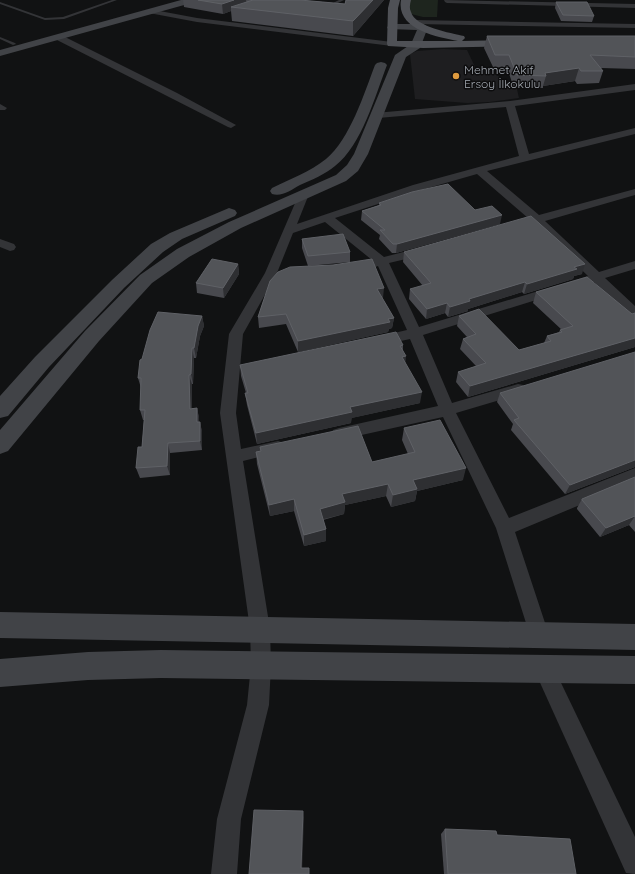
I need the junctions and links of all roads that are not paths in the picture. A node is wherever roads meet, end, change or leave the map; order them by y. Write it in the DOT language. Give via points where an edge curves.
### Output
graph roads {
  1 [pos="115,0"];
  2 [pos="172,0"];
  3 [pos="192,0"];
  4 [pos="342,0"];
  5 [pos="395,0"];
  6 [pos="406,0"];
  7 [pos="0,3"];
  8 [pos="635,6"];
  9 [pos="322,8"];
  10 [pos="447,9"];
  11 [pos="152,11"];
  12 [pos="419,24"];
  13 [pos="635,26"];
  14 [pos="392,27"];
  15 [pos="58,37"];
  16 [pos="0,38"];
  17 [pos="14,44"];
  18 [pos="392,44"];
  19 [pos="416,46"];
  20 [pos="0,48"];
  21 [pos="0,53"];
  22 [pos="635,87"];
  23 [pos="510,104"];
  24 [pos="378,115"];
  25 [pos="231,126"];
  26 [pos="635,131"];
  27 [pos="526,158"];
  28 [pos="479,170"];
  29 [pos="635,192"];
  30 [pos="304,194"];
  31 [pos="326,217"];
  32 [pos="536,219"];
  33 [pos="505,228"];
  34 [pos="289,231"];
  35 [pos="436,247"];
  36 [pos="382,262"];
  37 [pos="635,265"];
  38 [pos="361,266"];
  39 [pos="596,276"];
  40 [pos="635,314"];
  41 [pos="414,333"];
  42 [pos="362,344"];
  43 [pos="530,386"];
  44 [pos="0,410"];
  45 [pos="447,410"];
  46 [pos="326,437"];
  47 [pos="295,444"];
  48 [pos="0,445"];
  49 [pos="235,457"];
  50 [pos="635,475"];
  51 [pos="505,528"];
  52 [pos="0,626"];
  53 [pos="260,629"];
  54 [pos="539,635"];
  55 [pos="635,637"];
  56 [pos="261,665"];
  57 [pos="544,669"];
  58 [pos="635,670"];
  59 [pos="0,673"];
  60 [pos="635,864"];
  61 [pos="224,874"];
  1 -- 7 [label="lane" via="63,18 45,19"];
  2 -- 17 [label="street"];
  3 -- 11 [label="street"];
  4 -- 9 [label="lane"];
  5 -- 14 [label="main road"];
  6 -- 12 [label="main road" via="405,11"];
  8 -- 10 [label="street"];
  10 -- 12 [label="street"];
  10 -- 13 [label="street"];
  11 -- 15 [label="street"];
  11 -- 18 [label="street" via="197,20"];
  12 -- 14 [label="street"];
  12 -- 19 [label="street"];
  12 -- 19 [label="main road" via="451,37 525,42"];
  14 -- 18 [label="main road"];
  15 -- 21 [label="street"];
  15 -- 25 [label="street"];
  16 -- 17 [label="lane"];
  17 -- 20 [label="street"];
  18 -- 19 [label="main road"];
  18 -- 44 [label="street" via="384,55 343,149 331,161 312,174 176,236 157,248 48,356"];
  19 -- 24 [label="street" via="401,55"];
  22 -- 23 [label="street"];
  23 -- 24 [label="street"];
  23 -- 27 [label="street"];
  24 -- 30 [label="street" via="353,168 341,178"];
  26 -- 27 [label="street"];
  27 -- 28 [label="street"];
  28 -- 31 [label="street"];
  28 -- 32 [label="street"];
  29 -- 32 [label="street"];
  30 -- 34 [label="street"];
  30 -- 48 [label="street" via="235,224 183,253 146,279 92,336"];
  31 -- 34 [label="street"];
  31 -- 36 [label="street"];
  32 -- 33 [label="street"];
  32 -- 39 [label="street"];
  34 -- 49 [label="street" via="278,273 236,334 239,368 228,413"];
  35 -- 36 [label="street"];
  36 -- 38 [label="street"];
  36 -- 41 [label="street"];
  37 -- 39 [label="street"];
  39 -- 40 [label="street"];
  39 -- 41 [label="street"];
  41 -- 42 [label="street"];
  41 -- 45 [label="street"];
  43 -- 45 [label="street"];
  45 -- 46 [label="street"];
  45 -- 51 [label="street"];
  47 -- 49 [label="street"];
  49 -- 53 [label="street"];
  50 -- 51 [label="street"];
  51 -- 54 [label="street"];
  52 -- 53 [label="street"];
  53 -- 54 [label="street"];
  53 -- 56 [label="street"];
  54 -- 55 [label="street"];
  56 -- 57 [label="street"];
  56 -- 59 [label="street" via="88,666"];
  56 -- 61 [label="street" via="258,705 229,819"];
  57 -- 58 [label="street"];
  57 -- 60 [label="street"];
}
